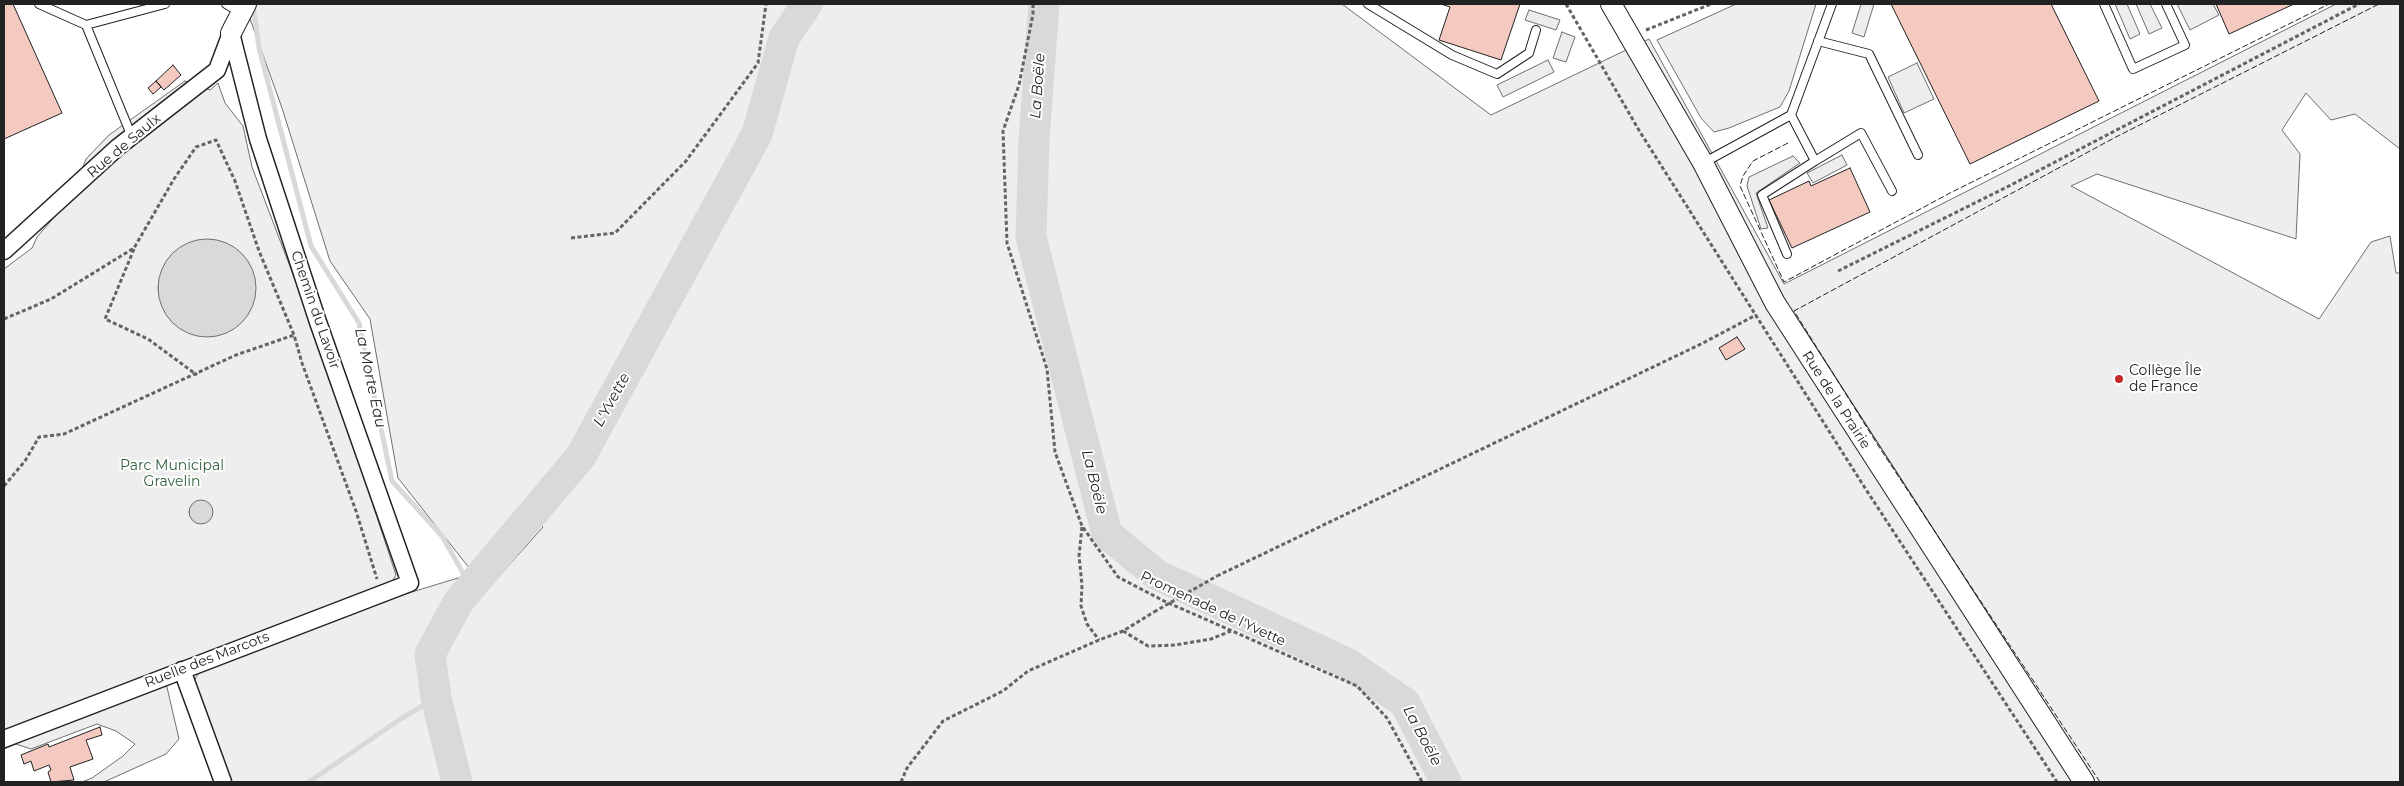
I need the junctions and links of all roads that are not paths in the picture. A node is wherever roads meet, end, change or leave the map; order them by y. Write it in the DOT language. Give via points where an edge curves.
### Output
graph roads {
  1 [pos="39,4"];
  2 [pos="165,4"];
  3 [pos="1368,4"];
  4 [pos="1611,4"];
  5 [pos="1832,4"];
  6 [pos="2104,4"];
  7 [pos="2166,4"];
  8 [pos="239,7"];
  9 [pos="86,25"];
  10 [pos="1536,30"];
  11 [pos="231,33"];
  12 [pos="1818,41"];
  13 [pos="1791,115"];
  14 [pos="132,137"];
  15 [pos="1918,155"];
  16 [pos="1814,161"];
  17 [pos="1703,163"];
  18 [pos="1892,192"];
  19 [pos="4,251"];
  20 [pos="1787,254"];
  21 [pos="410,583"];
  22 [pos="182,670"];
  23 [pos="4,739"];
  24 [pos="223,782"];
  25 [pos="2084,782"];
  1 -- 9 [label="lane"];
  2 -- 9 [label="lane"];
  3 -- 10 [label="lane" via="1452,55 1497,74 1529,53"];
  4 -- 17 [label="street, Rue de la Prairie"];
  5 -- 12 [label="lane"];
  6 -- 7 [label="lane" via="2134,69 2184,45"];
  8 -- 11 [label="street"];
  9 -- 14 [label="lane"];
  11 -- 14 [label="street, Rue de Saulx" via="217,70"];
  11 -- 21 [label="street, Chemin du Lavoir" via="258,139"];
  12 -- 13 [label="lane"];
  12 -- 15 [label="lane" via="1869,54"];
  13 -- 16 [label="lane"];
  13 -- 17 [label="lane"];
  14 -- 19 [label="street, Rue de Saulx"];
  16 -- 18 [label="lane" via="1861,133"];
  16 -- 20 [label="lane" via="1762,195"];
  17 -- 25 [label="street, Rue de la Prairie" via="1775,303"];
  21 -- 22 [label="street, Ruelle des Marcots"];
  22 -- 23 [label="street, Ruelle des Marcots"];
  22 -- 24 [label="street"];
}
